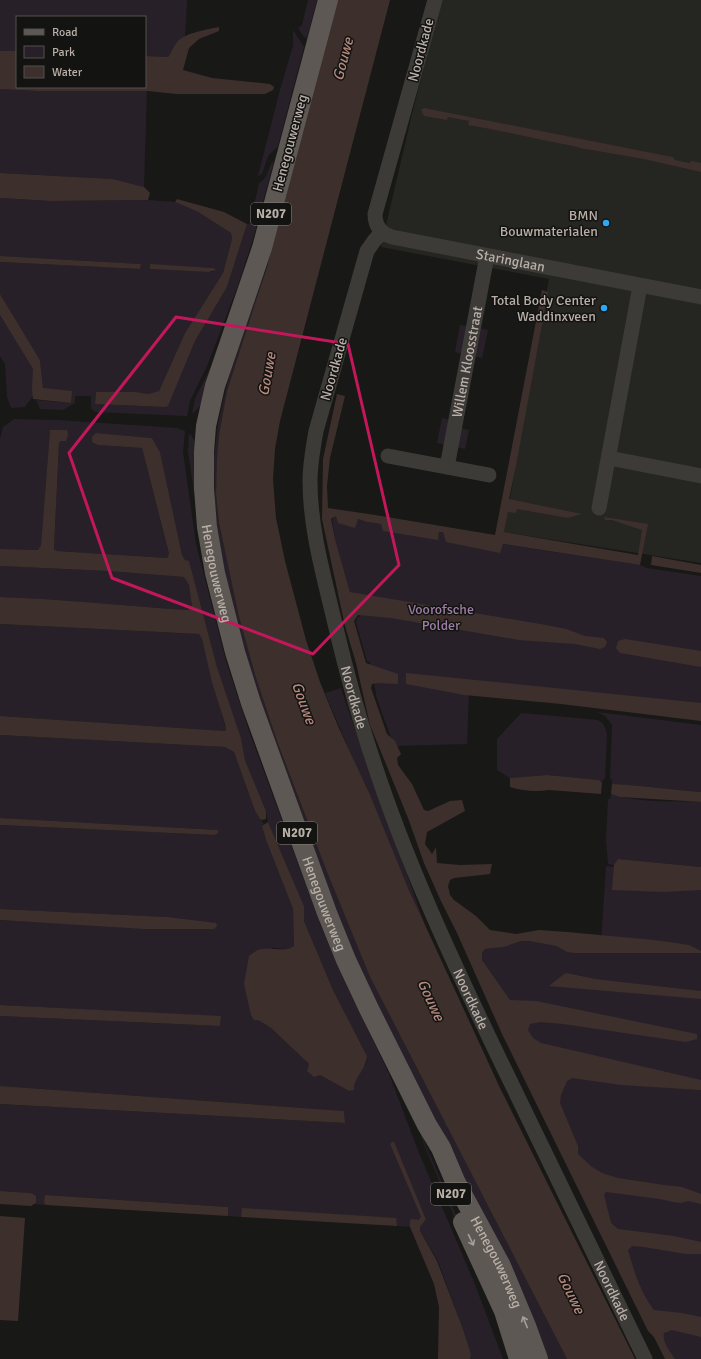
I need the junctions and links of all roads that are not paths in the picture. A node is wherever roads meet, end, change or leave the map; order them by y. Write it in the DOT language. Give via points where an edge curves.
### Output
graph roads {
  1 [pos="328,0"];
  2 [pos="434,0"];
  3 [pos="382,232"];
  4 [pos="487,256"];
  5 [pos="640,286"];
  6 [pos="701,297"];
  7 [pos="388,456"];
  8 [pos="609,458"];
  9 [pos="447,467"];
  10 [pos="489,475"];
  11 [pos="701,476"];
  12 [pos="599,508"];
  13 [pos="427,1125"];
  14 [pos="519,1359"];
  15 [pos="538,1359"];
  16 [pos="645,1359"];
  1 -- 13 [label="main road, Henegouwerweg / N207" via="262,248 215,386 206,426 204,452 206,527 237,659 309,866 346,960"];
  2 -- 3 [label="street, Noordkade" via="375,214 377,225"];
  3 -- 4 [label="street, Staringlaan" via="392,237"];
  3 -- 16 [label="street, Noordkade" via="367,251 316,431 310,481 314,535 320,564 354,699 374,766 438,928"];
  4 -- 5 [label="street, Staringlaan"];
  4 -- 9 [label="street, Willem Kloosstraat"];
  5 -- 6 [label="street, Staringlaan"];
  5 -- 8 [label="street"];
  7 -- 9 [label="street"];
  8 -- 11 [label="street"];
  8 -- 12 [label="street"];
  9 -- 10 [label="street"];
  13 -- 14 [label="main road, Henegouwerweg / N207, one-way" via="432,1151 504,1311"];
  15 -- 13 [label="main road, Henegouwerweg / N207, one-way" via="501,1266"];
}
